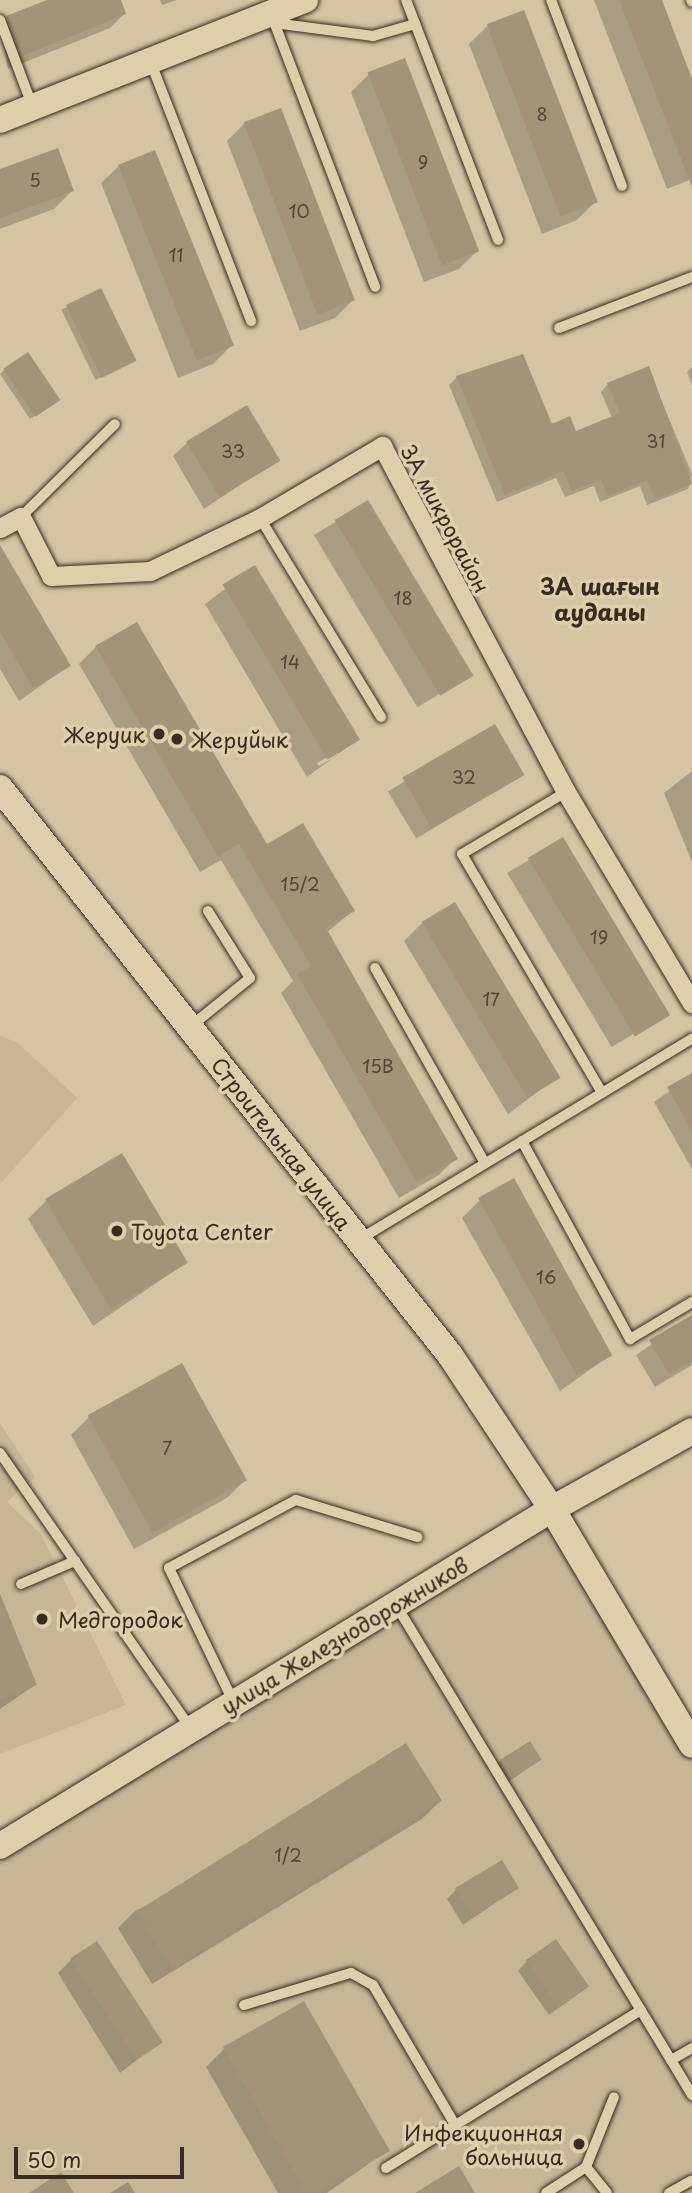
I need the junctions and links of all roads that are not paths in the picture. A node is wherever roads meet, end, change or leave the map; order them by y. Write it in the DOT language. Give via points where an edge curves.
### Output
graph roads {
  1 [pos="305,0"];
  2 [pos="406,0"];
  3 [pos="551,0"];
  4 [pos="272,18"];
  5 [pos="0,20"];
  6 [pos="415,24"];
  7 [pos="150,61"];
  8 [pos="33,107"];
  9 [pos="0,120"];
  10 [pos="622,186"];
  11 [pos="498,240"];
  12 [pos="692,277"];
  13 [pos="375,287"];
  14 [pos="251,321"];
  15 [pos="559,328"];
  16 [pos="115,424"];
  17 [pos="21,517"];
  18 [pos="260,518"];
  19 [pos="0,528"];
  20 [pos="381,717"];
  21 [pos="0,788"];
  22 [pos="566,792"];
  23 [pos="208,911"];
  24 [pos="374,968"];
  25 [pos="692,1003"];
  26 [pos="191,1027"];
  27 [pos="692,1039"];
  28 [pos="602,1093"];
  29 [pos="522,1141"];
  30 [pos="485,1163"];
  31 [pos="358,1240"];
  32 [pos="692,1302"];
  33 [pos="692,1431"];
  34 [pos="0,1453"];
  35 [pos="552,1508"];
  36 [pos="417,1537"];
  37 [pos="75,1561"];
  38 [pos="21,1584"];
  39 [pos="395,1604"];
  40 [pos="234,1703"];
  41 [pos="191,1729"];
  42 [pos="692,1745"];
  43 [pos="0,1846"];
  44 [pos="244,2005"];
  45 [pos="640,2010"];
  46 [pos="692,2048"];
  47 [pos="671,2060"];
  48 [pos="692,2095"];
  49 [pos="614,2097"];
  50 [pos="455,2125"];
  51 [pos="586,2167"];
  52 [pos="386,2168"];
  53 [pos="692,2180"];
  54 [pos="546,2193"];
  55 [pos="607,2193"];
  56 [pos="669,2193"];
  1 -- 4 [label="main road"];
  2 -- 6 [label="lane"];
  3 -- 10 [label="lane"];
  4 -- 6 [label="lane" via="373,36"];
  4 -- 7 [label="main road"];
  4 -- 13 [label="lane"];
  5 -- 8 [label="lane"];
  6 -- 11 [label="lane"];
  7 -- 8 [label="main road"];
  7 -- 14 [label="lane"];
  8 -- 9 [label="main road"];
  12 -- 15 [label="lane"];
  16 -- 17 [label="lane"];
  17 -- 18 [label="street, 3А микрорайон" via="51,576 150,571"];
  17 -- 19 [label="street"];
  18 -- 20 [label="lane"];
  18 -- 22 [label="street, 3А микрорайон" via="382,446"];
  21 -- 26 [label="main road, Строительная улица"];
  22 -- 25 [label="street, 3А микрорайон"];
  22 -- 28 [label="lane" via="462,854"];
  23 -- 26 [label="lane" via="250,978"];
  24 -- 30 [label="lane"];
  26 -- 31 [label="main road, Строительная улица"];
  27 -- 28 [label="lane"];
  28 -- 29 [label="lane"];
  29 -- 30 [label="lane"];
  29 -- 32 [label="lane" via="630,1339"];
  30 -- 31 [label="lane"];
  31 -- 35 [label="main road, Строительная улица" via="450,1355"];
  33 -- 35 [label="main road, улица Железнодорожников"];
  34 -- 37 [label="lane"];
  35 -- 39 [label="main road, улица Железнодорожников"];
  35 -- 42 [label="main road, Строительная улица"];
  36 -- 40 [label="lane" via="296,1500 169,1568"];
  37 -- 38 [label="lane"];
  37 -- 41 [label="lane"];
  39 -- 40 [label="main road, улица Железнодорожников"];
  39 -- 45 [label="lane"];
  40 -- 41 [label="main road, улица Железнодорожников"];
  41 -- 43 [label="main road, улица Железнодорожников"];
  44 -- 50 [label="lane" via="351,1973 373,1985"];
  45 -- 47 [label="lane"];
  45 -- 50 [label="lane"];
  46 -- 47 [label="lane"];
  47 -- 48 [label="lane"];
  49 -- 51 [label="lane"];
  50 -- 52 [label="lane"];
  51 -- 54 [label="lane"];
  51 -- 55 [label="lane"];
  53 -- 56 [label="lane"];
}
